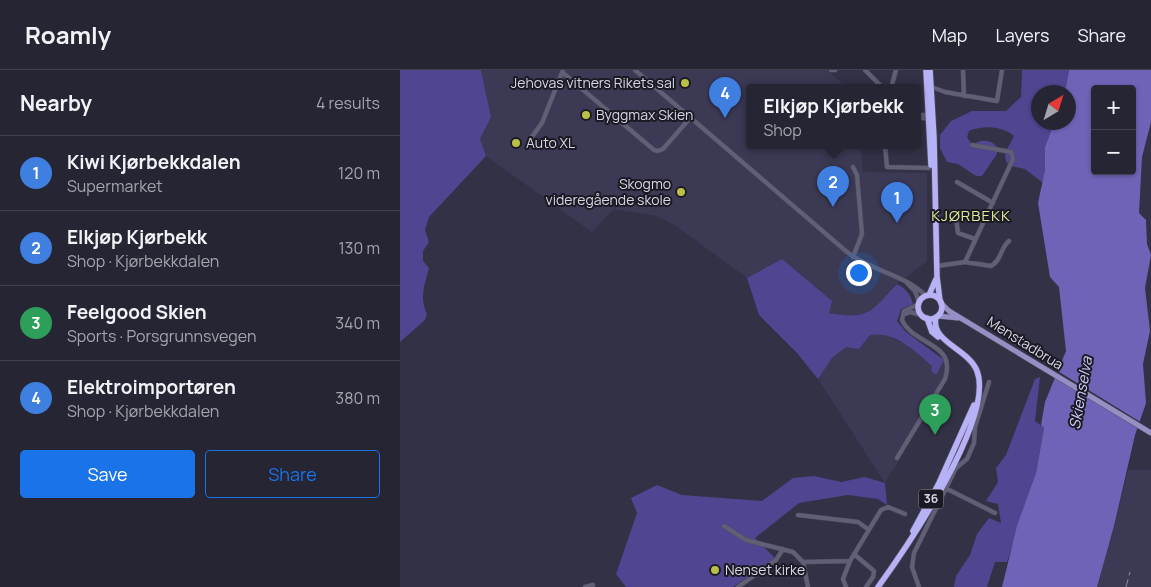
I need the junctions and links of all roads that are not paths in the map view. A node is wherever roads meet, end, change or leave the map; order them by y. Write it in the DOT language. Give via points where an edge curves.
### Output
graph roads {
  1 [pos="635,70"];
  2 [pos="831,70"];
  3 [pos="835,70"];
  4 [pos="865,70"];
  5 [pos="896,70"];
  6 [pos="926,70"];
  7 [pos="930,70"];
  8 [pos="963,70"];
  9 [pos="1002,70"];
  10 [pos="562,71"];
  11 [pos="879,84"];
  12 [pos="892,84"];
  13 [pos="929,86"];
  14 [pos="964,96"];
  15 [pos="921,116"];
  16 [pos="930,117"];
  17 [pos="690,118"];
  18 [pos="531,138"];
  19 [pos="972,145"];
  20 [pos="885,149"];
  21 [pos="853,167"];
  22 [pos="929,168"];
  23 [pos="957,182"];
  24 [pos="993,203"];
  25 [pos="955,212"];
  26 [pos="975,239"];
  27 [pos="1008,241"];
  28 [pos="853,257"];
  29 [pos="965,262"];
  30 [pos="937,266"];
  31 [pos="937,277"];
  32 [pos="906,281"];
  33 [pos="928,295"];
  34 [pos="941,302"];
  35 [pos="919,303"];
  36 [pos="902,315"];
  37 [pos="924,316"];
  38 [pos="937,316"];
  39 [pos="964,320"];
  40 [pos="955,347"];
  41 [pos="989,382"];
  42 [pos="1151,433"];
  43 [pos="960,444"];
  44 [pos="970,450"];
  45 [pos="897,458"];
  46 [pos="947,489"];
  47 [pos="995,513"];
  48 [pos="905,514"];
  49 [pos="798,515"];
  50 [pos="724,526"];
  51 [pos="869,530"];
  52 [pos="784,549"];
  53 [pos="854,554"];
  54 [pos="850,561"];
  55 [pos="802,562"];
  56 [pos="593,585"];
  57 [pos="585,587"];
  58 [pos="738,587"];
  59 [pos="808,587"];
  60 [pos="846,587"];
  61 [pos="866,587"];
  62 [pos="878,587"];
  63 [pos="918,587"];
  1 -- 17 [label="street"];
  2 -- 3 [label="street"];
  4 -- 11 [label="street"];
  5 -- 12 [label="street"];
  6 -- 13 [label="highway"];
  7 -- 13 [label="highway"];
  8 -- 14 [label="street"];
  9 -- 14 [label="street" via="997,101"];
  10 -- 17 [label="street" via="658,152"];
  10 -- 18 [label="street" via="542,123"];
  13 -- 14 [label="street"];
  13 -- 16 [label="highway"];
  15 -- 16 [label="street"];
  16 -- 30 [label="highway"];
  17 -- 28 [label="street"];
  19 -- 24 [label="street" via="1013,154"];
  20 -- 22 [label="street" via="887,167"];
  21 -- 28 [label="street" via="858,184 862,234"];
  23 -- 24 [label="street"];
  24 -- 26 [label="street"];
  25 -- 26 [label="street" via="958,233"];
  26 -- 29 [label="street"];
  27 -- 29 [label="street" via="998,261 991,266"];
  28 -- 32 [label="street"];
  29 -- 30 [label="street"];
  30 -- 31 [label="highway"];
  31 -- 33 [label="highway"];
  31 -- 34 [label="highway"];
  32 -- 33 [label="street"];
  32 -- 35 [label="street"];
  33 -- 34 [label="highway" via="937,297"];
  33 -- 35 [label="highway"];
  34 -- 38 [label="highway"];
  34 -- 39 [label="main road, Menstadbrua" via="948,311"];
  35 -- 36 [label="street"];
  35 -- 37 [label="highway, 36"];
  36 -- 37 [label="street" via="910,312"];
  36 -- 45 [label="street" via="904,325 942,353 948,361 948,368 945,379"];
  37 -- 38 [label="highway"];
  37 -- 40 [label="highway, 36" via="932,332"];
  38 -- 39 [label="main road, Menstadbrua"];
  38 -- 40 [label="highway, 36" via="934,326 938,333"];
  39 -- 42 [label="main road, Menstadbrua"];
  40 -- 43 [label="highway, 36" via="974,363 980,390 975,414"];
  41 -- 44 [label="street"];
  43 -- 44 [label="street"];
  43 -- 62 [label="highway, 36" via="926,518"];
  44 -- 46 [label="street" via="967,459 956,468"];
  46 -- 47 [label="street"];
  46 -- 63 [label="street" via="914,553 912,567"];
  48 -- 51 [label="street" via="888,507 881,510"];
  49 -- 51 [label="street" via="858,522"];
  50 -- 52 [label="street" via="746,540"];
  51 -- 53 [label="street"];
  52 -- 55 [label="street" via="793,552"];
  52 -- 58 [label="street" via="776,560"];
  53 -- 54 [label="street"];
  53 -- 61 [label="street" via="874,571"];
  54 -- 55 [label="street"];
  54 -- 60 [label="street" via="843,579"];
  55 -- 59 [label="street"];
  56 -- 57 [label="street"];
}
